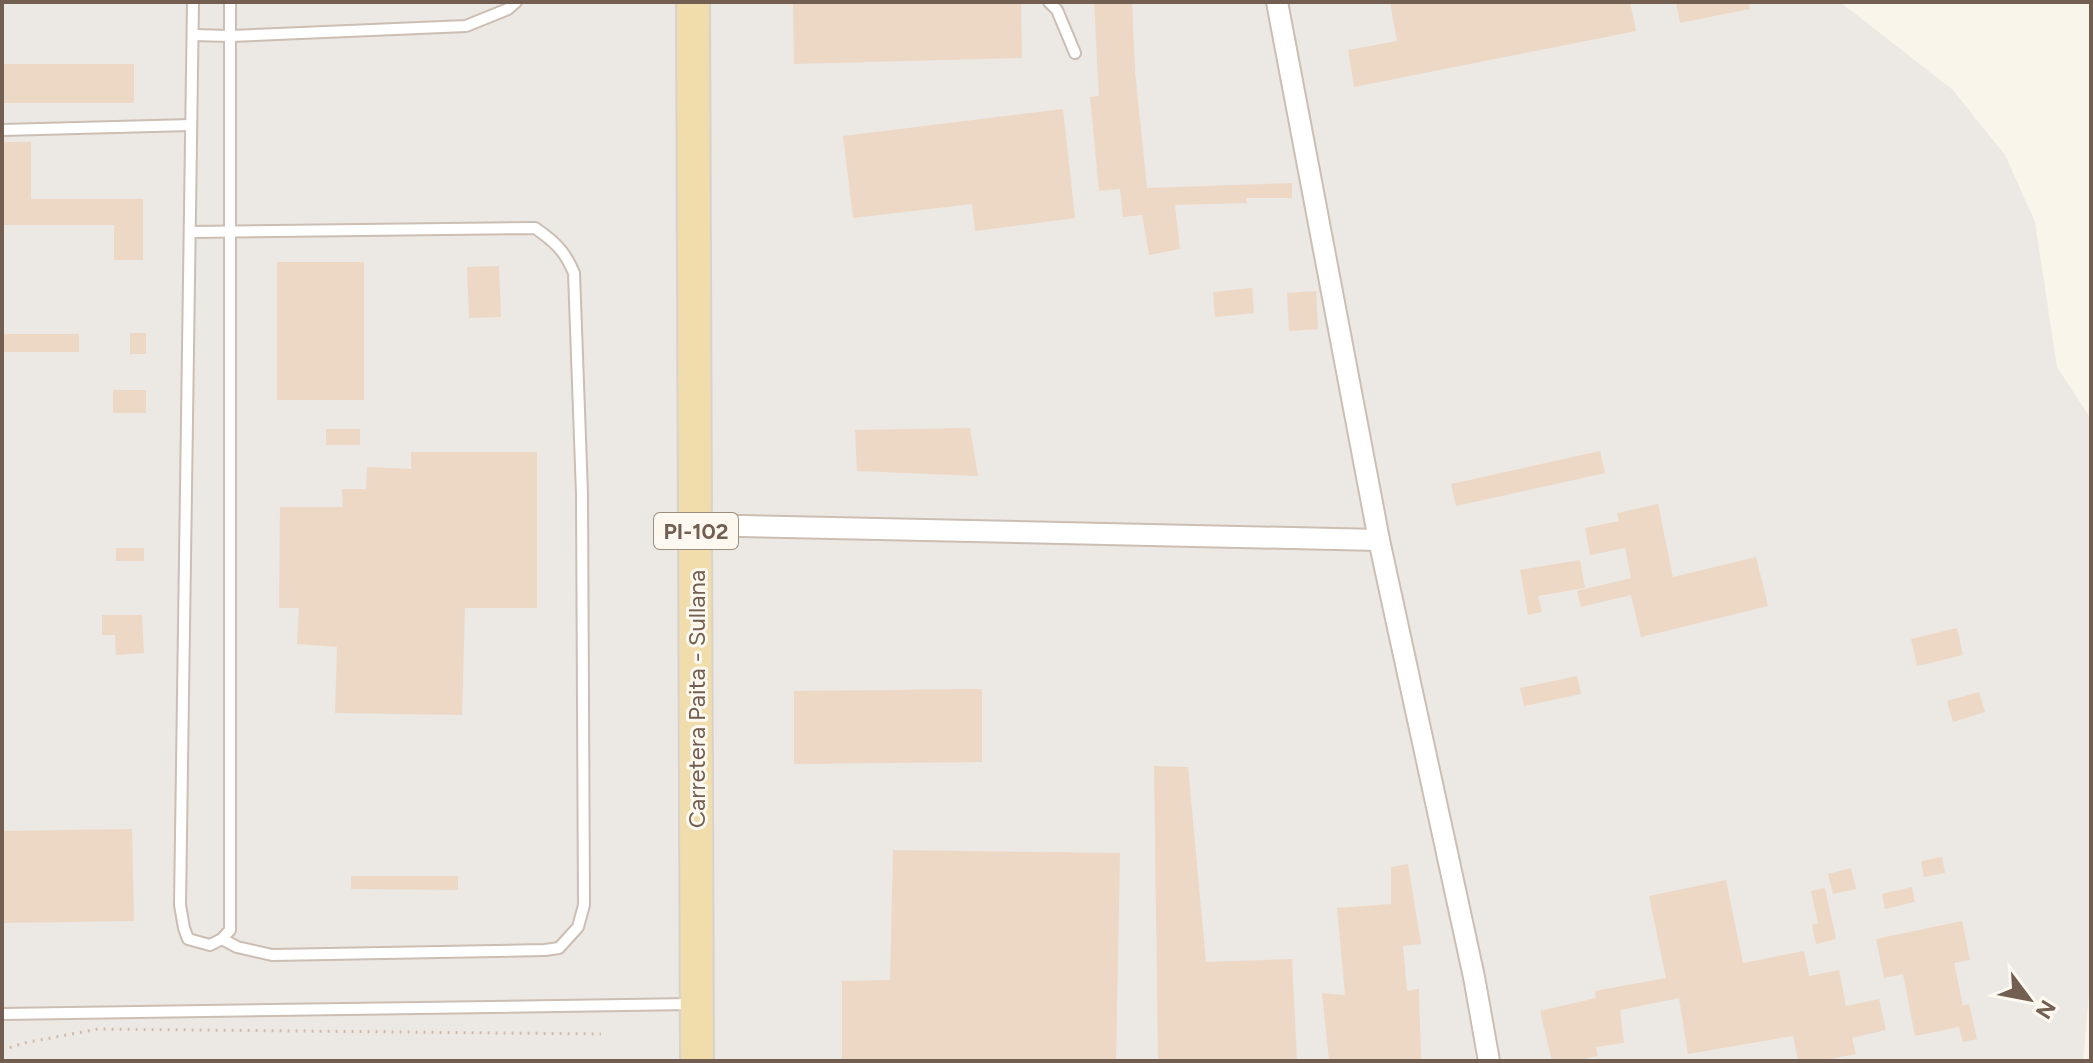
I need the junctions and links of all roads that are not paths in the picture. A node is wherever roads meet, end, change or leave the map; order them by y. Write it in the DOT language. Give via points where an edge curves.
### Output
graph roads {
  1 [pos="193,2"];
  2 [pos="230,2"];
  3 [pos="516,2"];
  4 [pos="693,2"];
  5 [pos="1049,2"];
  6 [pos="1277,2"];
  7 [pos="193,35"];
  8 [pos="230,36"];
  9 [pos="1075,53"];
  10 [pos="191,125"];
  11 [pos="2,130"];
  12 [pos="190,232"];
  13 [pos="230,232"];
  14 [pos="696,525"];
  15 [pos="1379,540"];
  16 [pos="222,939"];
  17 [pos="697,1004"];
  18 [pos="2,1014"];
  19 [pos="697,1061"];
  20 [pos="1489,1061"];
  1 -- 7 [label="lane"];
  2 -- 8 [label="lane"];
  3 -- 8 [label="lane" via="466,26"];
  4 -- 14 [label="main road, Carretera Paita - Sullana / PI-102"];
  5 -- 9 [label="lane"];
  6 -- 15 [label="street"];
  7 -- 8 [label="lane"];
  7 -- 10 [label="lane"];
  8 -- 13 [label="lane"];
  10 -- 11 [label="lane"];
  10 -- 12 [label="lane"];
  12 -- 13 [label="lane"];
  12 -- 16 [label="lane" via="180,905 188,939 210,945"];
  13 -- 16 [label="lane" via="230,930"];
  13 -- 16 [label="lane" via="535,228 567,255 574,273 582,494 584,905 569,940 545,950 272,955"];
  14 -- 15 [label="street"];
  14 -- 17 [label="main road, Carretera Paita - Sullana / PI-102"];
  15 -- 20 [label="street"];
  17 -- 18 [label="lane"];
  17 -- 19 [label="main road, Carretera Paita - Sullana / PI-102"];
}
